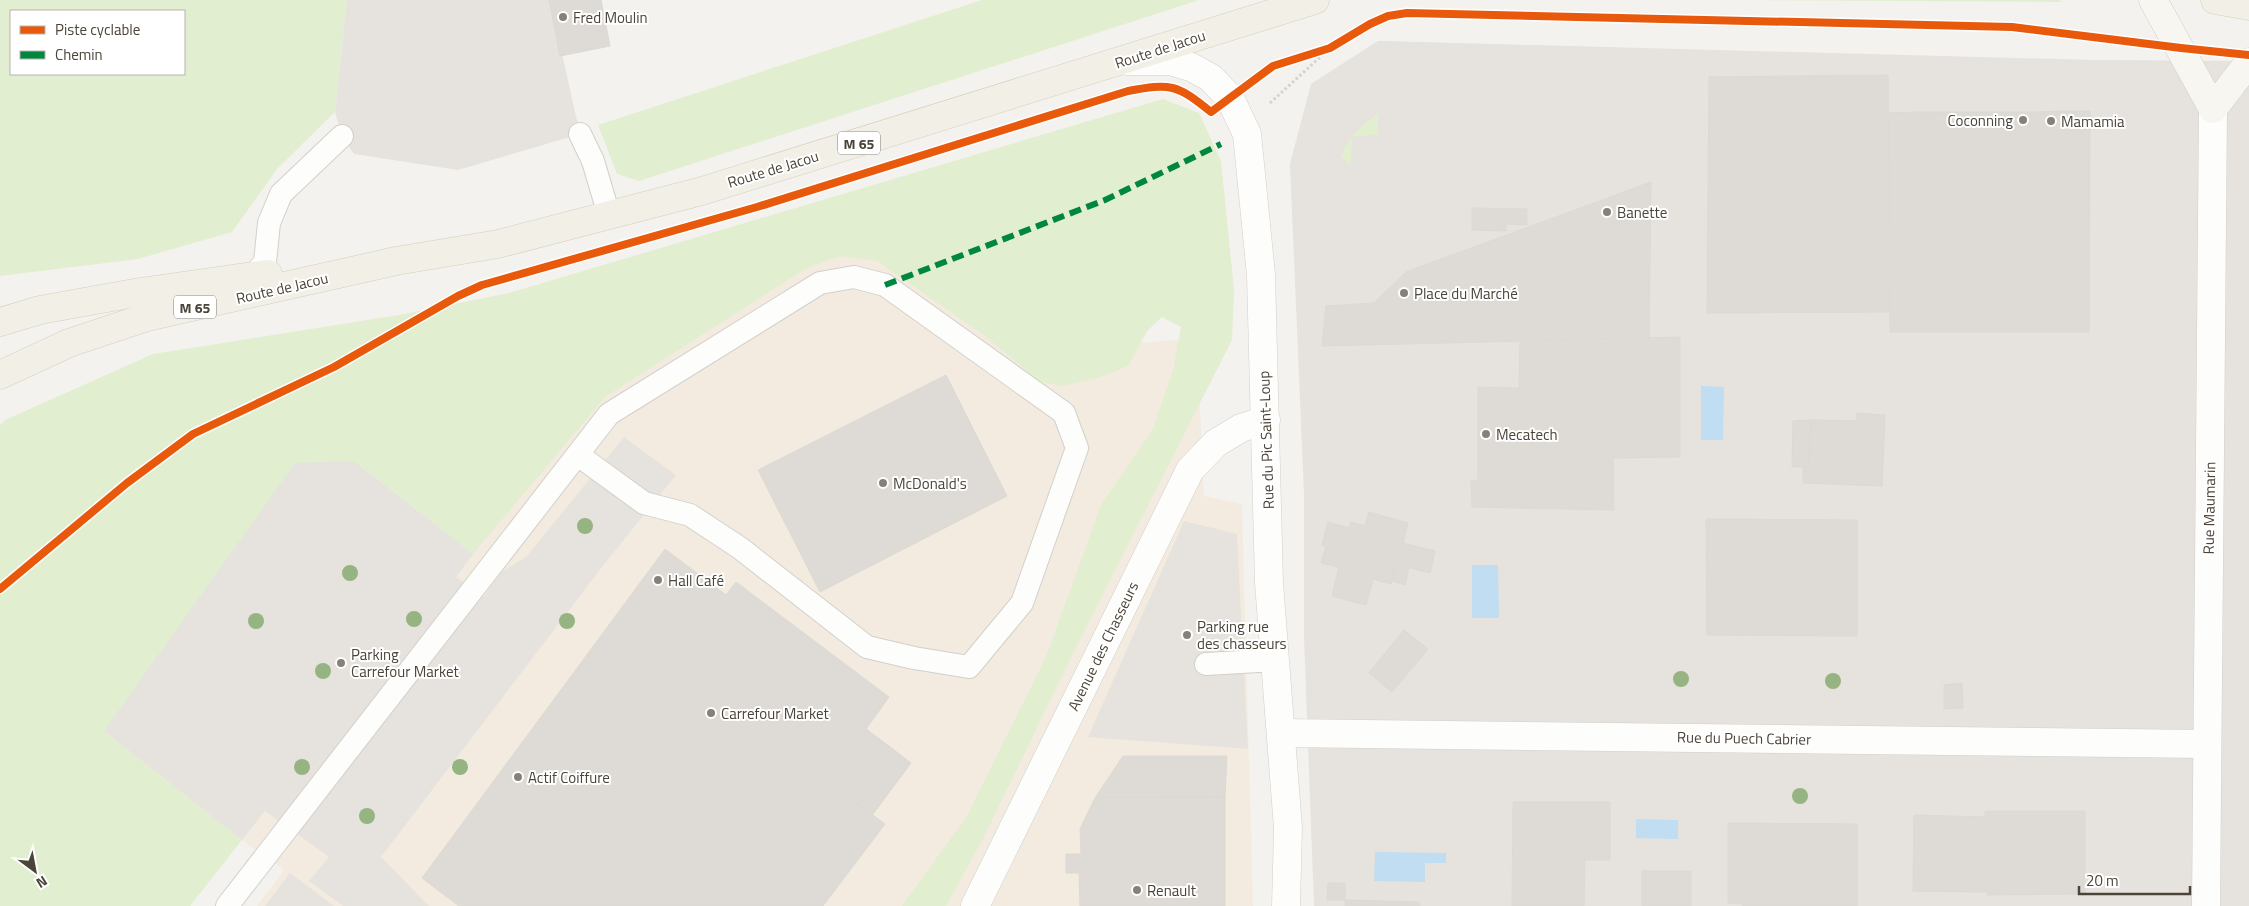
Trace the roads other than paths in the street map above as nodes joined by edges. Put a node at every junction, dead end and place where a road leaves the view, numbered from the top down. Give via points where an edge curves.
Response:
1 (1315, 0) edge
2 (2154, 0) edge
3 (2215, 0) edge
4 (2249, 6) edge
5 (1122, 61) junction
6 (2249, 62) edge
7 (2213, 109) junction
8 (580, 134) dead end
9 (342, 136) dead end
10 (610, 215) junction
11 (396, 262) junction
12 (253, 276) junction
13 (0, 322) edge
14 (0, 375) edge
15 (1266, 420) junction
16 (578, 455) junction
17 (1276, 660) junction
18 (1206, 664) dead end
19 (1282, 733) junction
20 (2207, 744) junction
21 (227, 906) edge
22 (975, 906) edge
23 (1286, 906) edge
24 (2206, 906) edge

1 - 5 main road, Route de Jacou / M 65
2 - 7 street
3 - 4 main road
5 - 10 main road, Route de Jacou / M 65 via 712,188
5 - 15 street, Rue du Pic Saint-Loup via 1170,62 1191,67 1211,78 1230,98 1247,134 1260,275
6 - 7 street
7 - 20 street, Rue Maumarin
8 - 10 lane via 593,161
9 - 12 lane via 281,194 269,223 265,262
10 - 11 main road, Route de Jacou / M 65 via 498,244
11 - 12 main road, Route de Jacou / M 65
11 - 14 main road, Route de Jacou / M 65 via 146,318 69,343
12 - 13 main road, Route de Jacou / M 65 via 40,310
15 - 17 street, Rue du Pic Saint-Loup via 1269,583
15 - 22 street, Avenue des Chasseurs via 1241,428 1216,443 1190,470
16 - 16 lane via 609,414 820,283 854,276 885,285 1064,413 1076,448 1022,603 969,667 868,647 740,548 690,515 644,503
16 - 21 lane
17 - 18 lane
17 - 19 street, Rue du Pic Saint-Loup
19 - 20 street, Rue du Puech Cabrier
19 - 23 street, Rue du Pic Saint-Loup via 1288,828
20 - 24 street, Rue Maumarin

